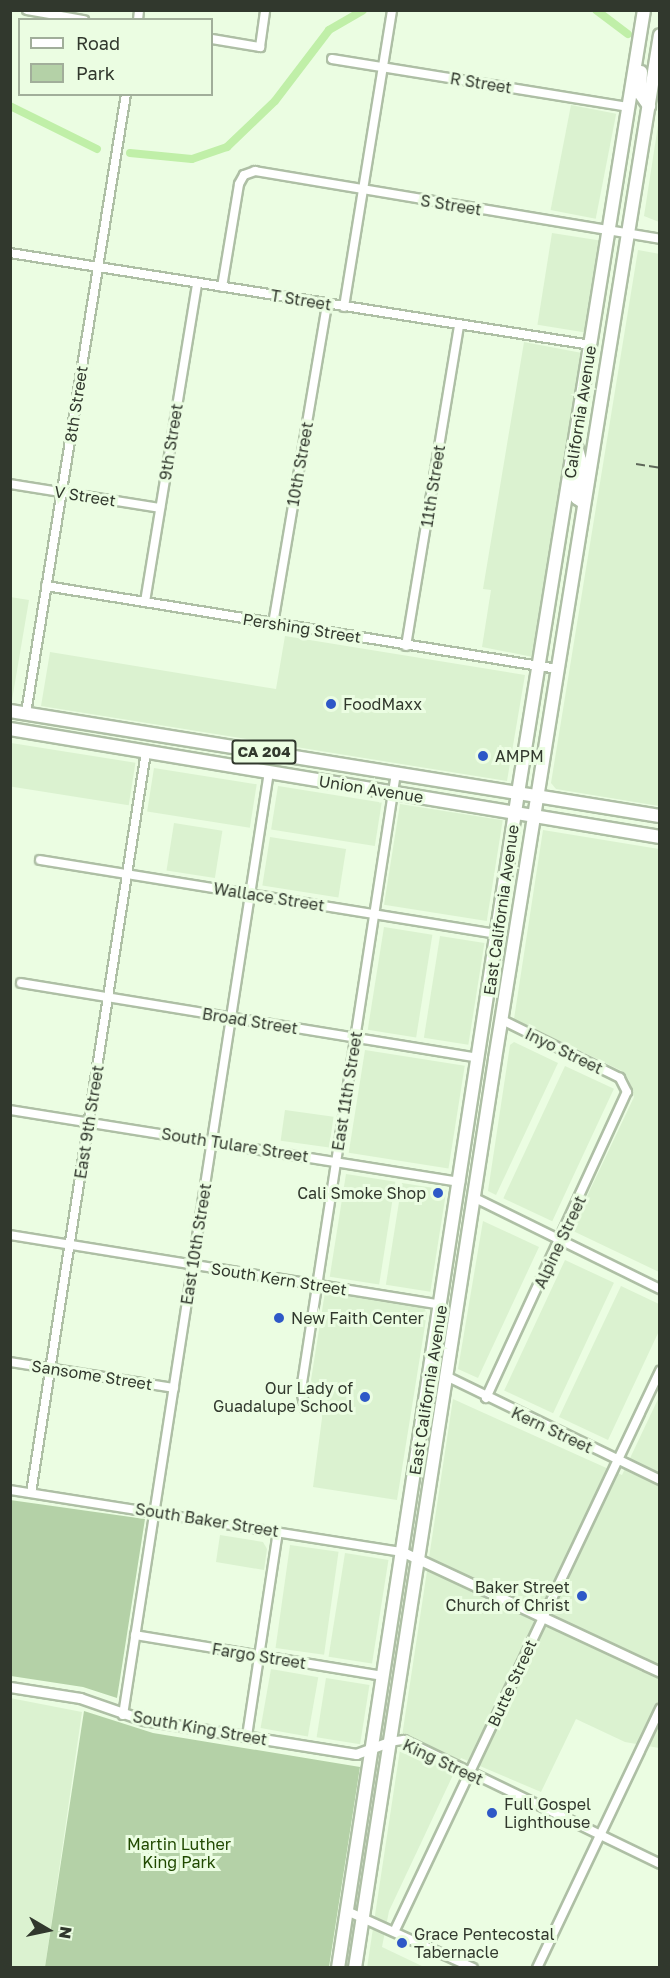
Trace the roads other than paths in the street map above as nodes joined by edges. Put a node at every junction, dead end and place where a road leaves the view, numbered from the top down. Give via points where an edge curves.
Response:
1 (27, 10) edge
2 (266, 10) edge
3 (392, 10) edge
4 (644, 10) edge
5 (73, 18) edge
6 (660, 35) edge
7 (213, 39) edge
8 (332, 59) dead end
9 (636, 64) junction
10 (383, 68) junction
11 (126, 96) edge
12 (629, 107) junction
13 (654, 107) edge
14 (641, 152) junction
15 (363, 191) junction
16 (610, 231) junction
17 (628, 234) junction
18 (660, 239) edge
19 (10, 253) edge
20 (98, 267) junction
21 (197, 283) junction
22 (222, 287) junction
23 (327, 304) junction
24 (344, 307) junction
25 (459, 326) junction
26 (591, 345) junction
27 (602, 388) junction
28 (575, 445) junction
29 (10, 484) edge
30 (61, 492) junction
31 (584, 502) junction
32 (160, 508) junction
33 (46, 585) junction
34 (145, 602) junction
35 (273, 624) junction
36 (406, 646) junction
37 (539, 666) junction
38 (558, 669) junction
39 (10, 711) edge
40 (26, 713) junction
41 (10, 720) edge
42 (10, 729) edge
43 (146, 752) junction
44 (269, 772) junction
45 (396, 773) junction
46 (393, 793) junction
47 (518, 793) junction
48 (539, 796) junction
49 (516, 812) junction
50 (536, 816) junction
51 (660, 816) edge
52 (660, 837) edge
53 (40, 860) dead end
54 (127, 874) junction
55 (250, 894) junction
56 (374, 914) junction
57 (498, 934) junction
58 (494, 964) junction
59 (21, 984) dead end
60 (108, 998) junction
61 (231, 1017) junction
62 (502, 1020) junction
63 (355, 1038) junction
64 (479, 1058) junction
65 (625, 1083) joint
66 (10, 1110) edge
67 (486, 1117) junction
68 (89, 1121) junction
69 (467, 1136) junction
70 (212, 1141) junction
71 (336, 1161) junction
72 (460, 1182) junction
73 (473, 1197) junction
74 (10, 1235) edge
75 (561, 1242) junction
76 (70, 1245) junction
77 (193, 1265) junction
78 (317, 1285) junction
79 (660, 1289) edge
80 (441, 1305) junction
81 (448, 1361) junction
82 (10, 1362) edge
83 (50, 1368) junction
84 (660, 1371) edge
85 (446, 1376) junction
86 (174, 1388) junction
87 (486, 1398) junction
88 (305, 1408) dead end
89 (617, 1460) junction
90 (660, 1480) edge
91 (10, 1490) edge
92 (31, 1492) junction
93 (154, 1512) junction
94 (278, 1532) junction
95 (403, 1552) junction
96 (420, 1559) junction
97 (543, 1617) junction
98 (135, 1635) junction
99 (259, 1656) junction
100 (660, 1672) edge
101 (384, 1676) junction
102 (10, 1687) edge
103 (660, 1709) edge
104 (123, 1715) junction
105 (247, 1736) junction
106 (389, 1742) junction
107 (372, 1750) junction
108 (469, 1774) junction
109 (600, 1835) junction
110 (660, 1864) edge
111 (347, 1911) junction
112 (363, 1916) junction
113 (395, 1930) junction
114 (338, 1968) edge
115 (355, 1968) edge
116 (473, 1968) edge
117 (537, 1968) edge

1 - 5 street
2 - 7 street via 260,47
3 - 10 street
4 - 9 main road, California Avenue
6 - 13 main road, California Avenue
8 - 10 street, R Street
9 - 12 main road, California Avenue
9 - 13 main road via 641,69 642,101
10 - 12 street, R Street
10 - 15 street
11 - 20 street, 8th Street
12 - 14 main road via 638,115
12 - 16 main road, California Avenue
13 - 14 main road, California Avenue
14 - 17 main road, California Avenue
15 - 16 street, S Street
15 - 22 street, S Street via 255,171 244,175
15 - 24 street
16 - 17 street, S Street
16 - 26 main road, California Avenue
17 - 18 street, S Street
17 - 27 main road, California Avenue
19 - 20 street, T Street
20 - 21 street, T Street
20 - 30 street, 8th Street
21 - 22 street, T Street
21 - 32 street, 9th Street
22 - 23 street, T Street
23 - 24 street, T Street
23 - 35 street, 10th Street
24 - 25 street, T Street
25 - 26 street, T Street
25 - 36 street, 11th Street
26 - 27 main road via 600,350 598,376
26 - 28 main road, California Avenue
27 - 31 main road, California Avenue
28 - 31 main road via 580,463 577,498
28 - 37 main road, California Avenue
29 - 30 street, V Street
30 - 32 street, V Street
30 - 33 street, 8th Street
31 - 38 main road, California Avenue
32 - 34 street, 9th Street
33 - 34 street, Pershing Street
33 - 40 street, 8th Street
34 - 35 street, Pershing Street
35 - 36 street, Pershing Street
36 - 37 street, Pershing Street
37 - 38 street, Pershing Street
37 - 47 main road, California Avenue
38 - 48 main road, California Avenue
39 - 40 main road, Union Avenue / CA 204
40 - 41 main road
40 - 45 main road, Union Avenue / CA 204
42 - 43 main road, Union Avenue / CA 204
43 - 44 main road, Union Avenue / CA 204
43 - 54 street, East 9th Street
44 - 46 main road, Union Avenue / CA 204
44 - 55 street, East 10th Street
45 - 46 street, East 11th Street
45 - 47 main road, Union Avenue / CA 204
46 - 49 main road, Union Avenue / CA 204
46 - 56 street, East 11th Street
47 - 48 main road, Union Avenue / CA 204
47 - 49 main road, California Avenue
48 - 50 main road, California Avenue
48 - 51 main road, Union Avenue / CA 204
49 - 50 main road, Union Avenue / CA 204
49 - 57 main road, East California Avenue
50 - 52 main road, Union Avenue / CA 204
50 - 62 main road, East California Avenue
53 - 54 street, Wallace Street
54 - 55 street, Wallace Street
54 - 60 street, East 9th Street
55 - 56 street, Wallace Street
55 - 61 street, East 10th Street
56 - 57 street, Wallace Street
56 - 63 street, East 11th Street
57 - 58 main road, East California Avenue
58 - 62 main road via 500,976 495,1017
58 - 64 main road, East California Avenue
59 - 60 street, Broad Street
60 - 61 street, Broad Street
60 - 68 street, East 9th Street
61 - 63 street, Broad Street
61 - 70 street, East 10th Street
62 - 65 street, Inyo Street
62 - 67 main road, East California Avenue
63 - 64 street, Broad Street
63 - 71 street, East 11th Street
64 - 67 main road via 485,1065
64 - 69 main road, East California Avenue
65 - 75 street, Alpine Street via 627,1098
66 - 68 street, South Tulare Street
67 - 73 main road, East California Avenue
68 - 70 street, South Tulare Street
68 - 76 street, East 9th Street
69 - 72 main road, East California Avenue
69 - 73 main road via 468,1189
70 - 71 street, South Tulare Street
70 - 77 street, East 10th Street
71 - 72 street, South Tulare Street
71 - 78 street, East 11th Street
72 - 80 main road, East California Avenue
73 - 75 street
73 - 81 main road, East California Avenue
74 - 76 street, South Kern Street
75 - 79 street
75 - 87 street, Alpine Street
76 - 77 street, South Kern Street
76 - 83 street, East 9th Street
77 - 78 street, South Kern Street
77 - 86 street, East 10th Street
78 - 80 street, South Kern Street
78 - 88 street, East 11th Street via 301,1390
80 - 81 main road via 446,1310
80 - 95 main road, East California Avenue
81 - 85 main road, East California Avenue
82 - 83 street, Sansome Street
83 - 86 street, Sansome Street
83 - 92 street, East 9th Street
84 - 89 street, Butte Street
85 - 87 street, Kern Street
85 - 96 main road, East California Avenue
86 - 93 street, East 10th Street
87 - 89 street, Kern Street
89 - 90 street, Kern Street
89 - 97 street, Butte Street
91 - 92 street, South Baker Street
92 - 93 street, South Baker Street
93 - 94 street, South Baker Street
93 - 98 street, East 10th Street
94 - 95 street, South Baker Street
94 - 99 street
95 - 96 street
95 - 101 main road, East California Avenue
96 - 97 street
96 - 106 main road, East California Avenue
97 - 100 street
97 - 108 street, Butte Street
98 - 99 street, Fargo Street
98 - 104 street, East 10th Street
99 - 101 street, Fargo Street
99 - 105 street
101 - 107 main road, East California Avenue
102 - 104 street, South King Street via 80,1698
103 - 109 street
104 - 105 street, South King Street
105 - 107 street, South King Street via 356,1754
106 - 107 street, South King Street
106 - 108 street, King Street via 404,1740
106 - 112 main road, East California Avenue
107 - 111 main road, East California Avenue
108 - 109 street, King Street
108 - 113 street, Butte Street
109 - 110 street, King Street
109 - 117 street
111 - 112 street
111 - 114 main road, East California Avenue
112 - 113 street
112 - 115 main road, East California Avenue
113 - 116 street

